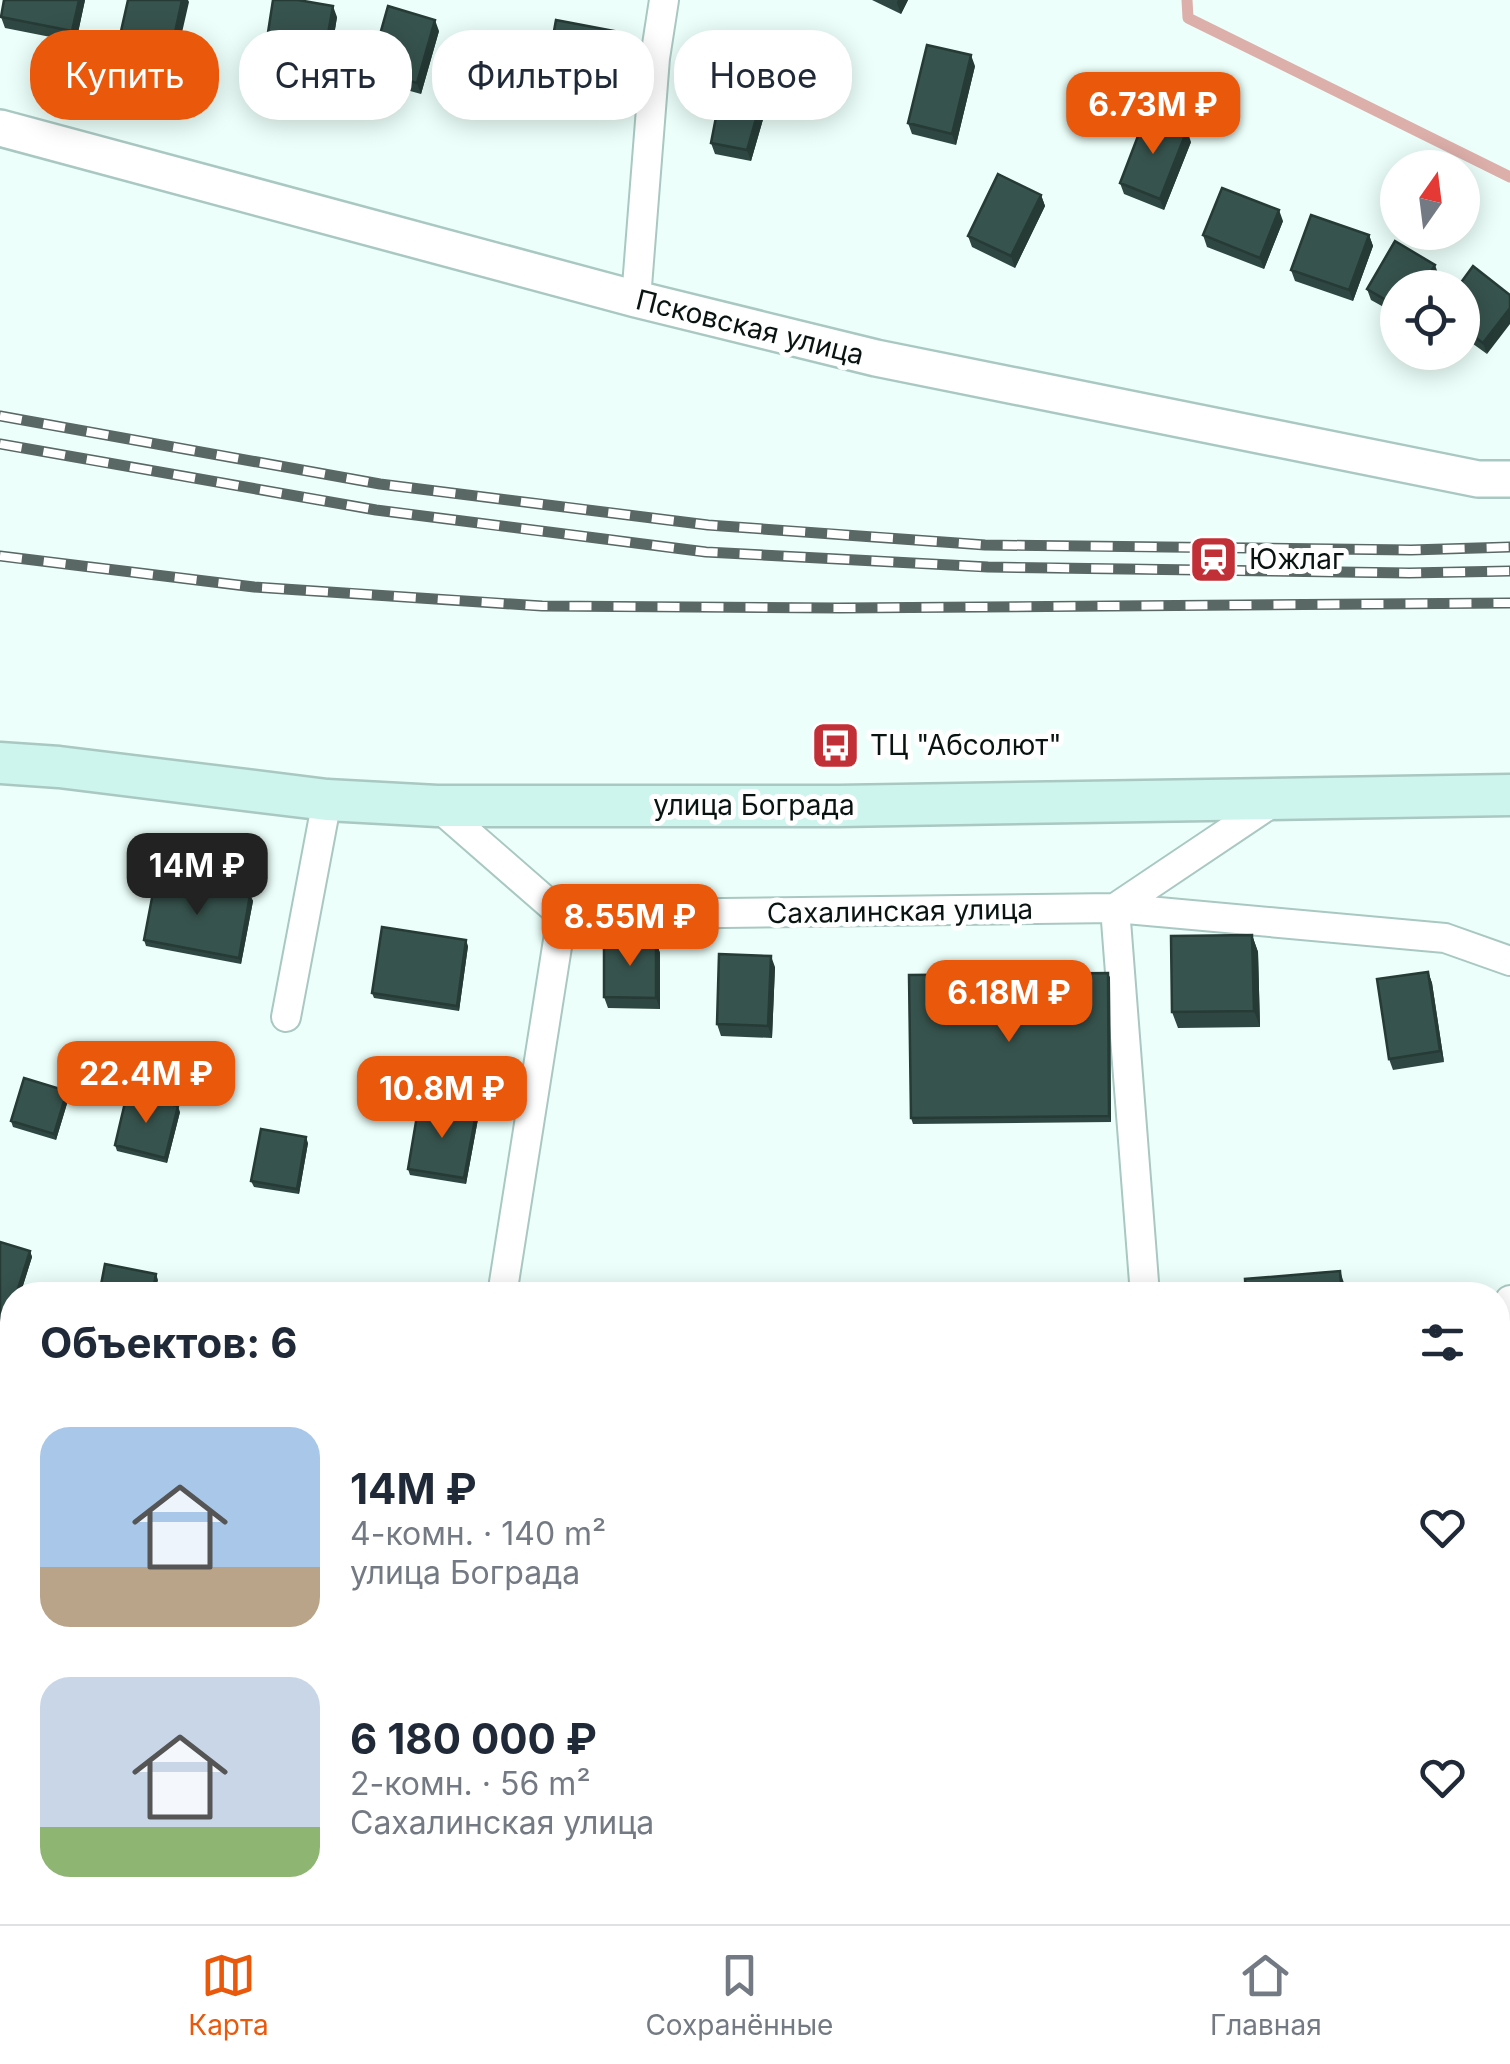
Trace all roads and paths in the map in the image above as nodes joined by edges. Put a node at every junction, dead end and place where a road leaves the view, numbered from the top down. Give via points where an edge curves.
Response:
1 (664, 0) edge
2 (0, 128) edge
3 (636, 298) junction
4 (1510, 479) edge
5 (0, 763) edge
6 (1510, 795) edge
7 (1277, 799) junction
8 (327, 800) junction
9 (437, 806) junction
10 (1115, 908) junction
11 (562, 915) junction
12 (1510, 961) edge
13 (286, 1017) dead end
14 (504, 1282) edge
15 (1143, 1282) edge

1 - 3 street
2 - 3 street, Псковская улица
3 - 4 street, Псковская улица via 876,358 1478,479
5 - 8 main road, улица Бограда
6 - 7 main road, улица Бограда
7 - 9 main road, улица Бограда
7 - 10 street
8 - 9 main road, улица Бограда
8 - 13 street
9 - 11 street
10 - 11 street, Сахалинская улица
10 - 12 street, Сахалинская улица via 1445,938
10 - 15 street
11 - 14 street

